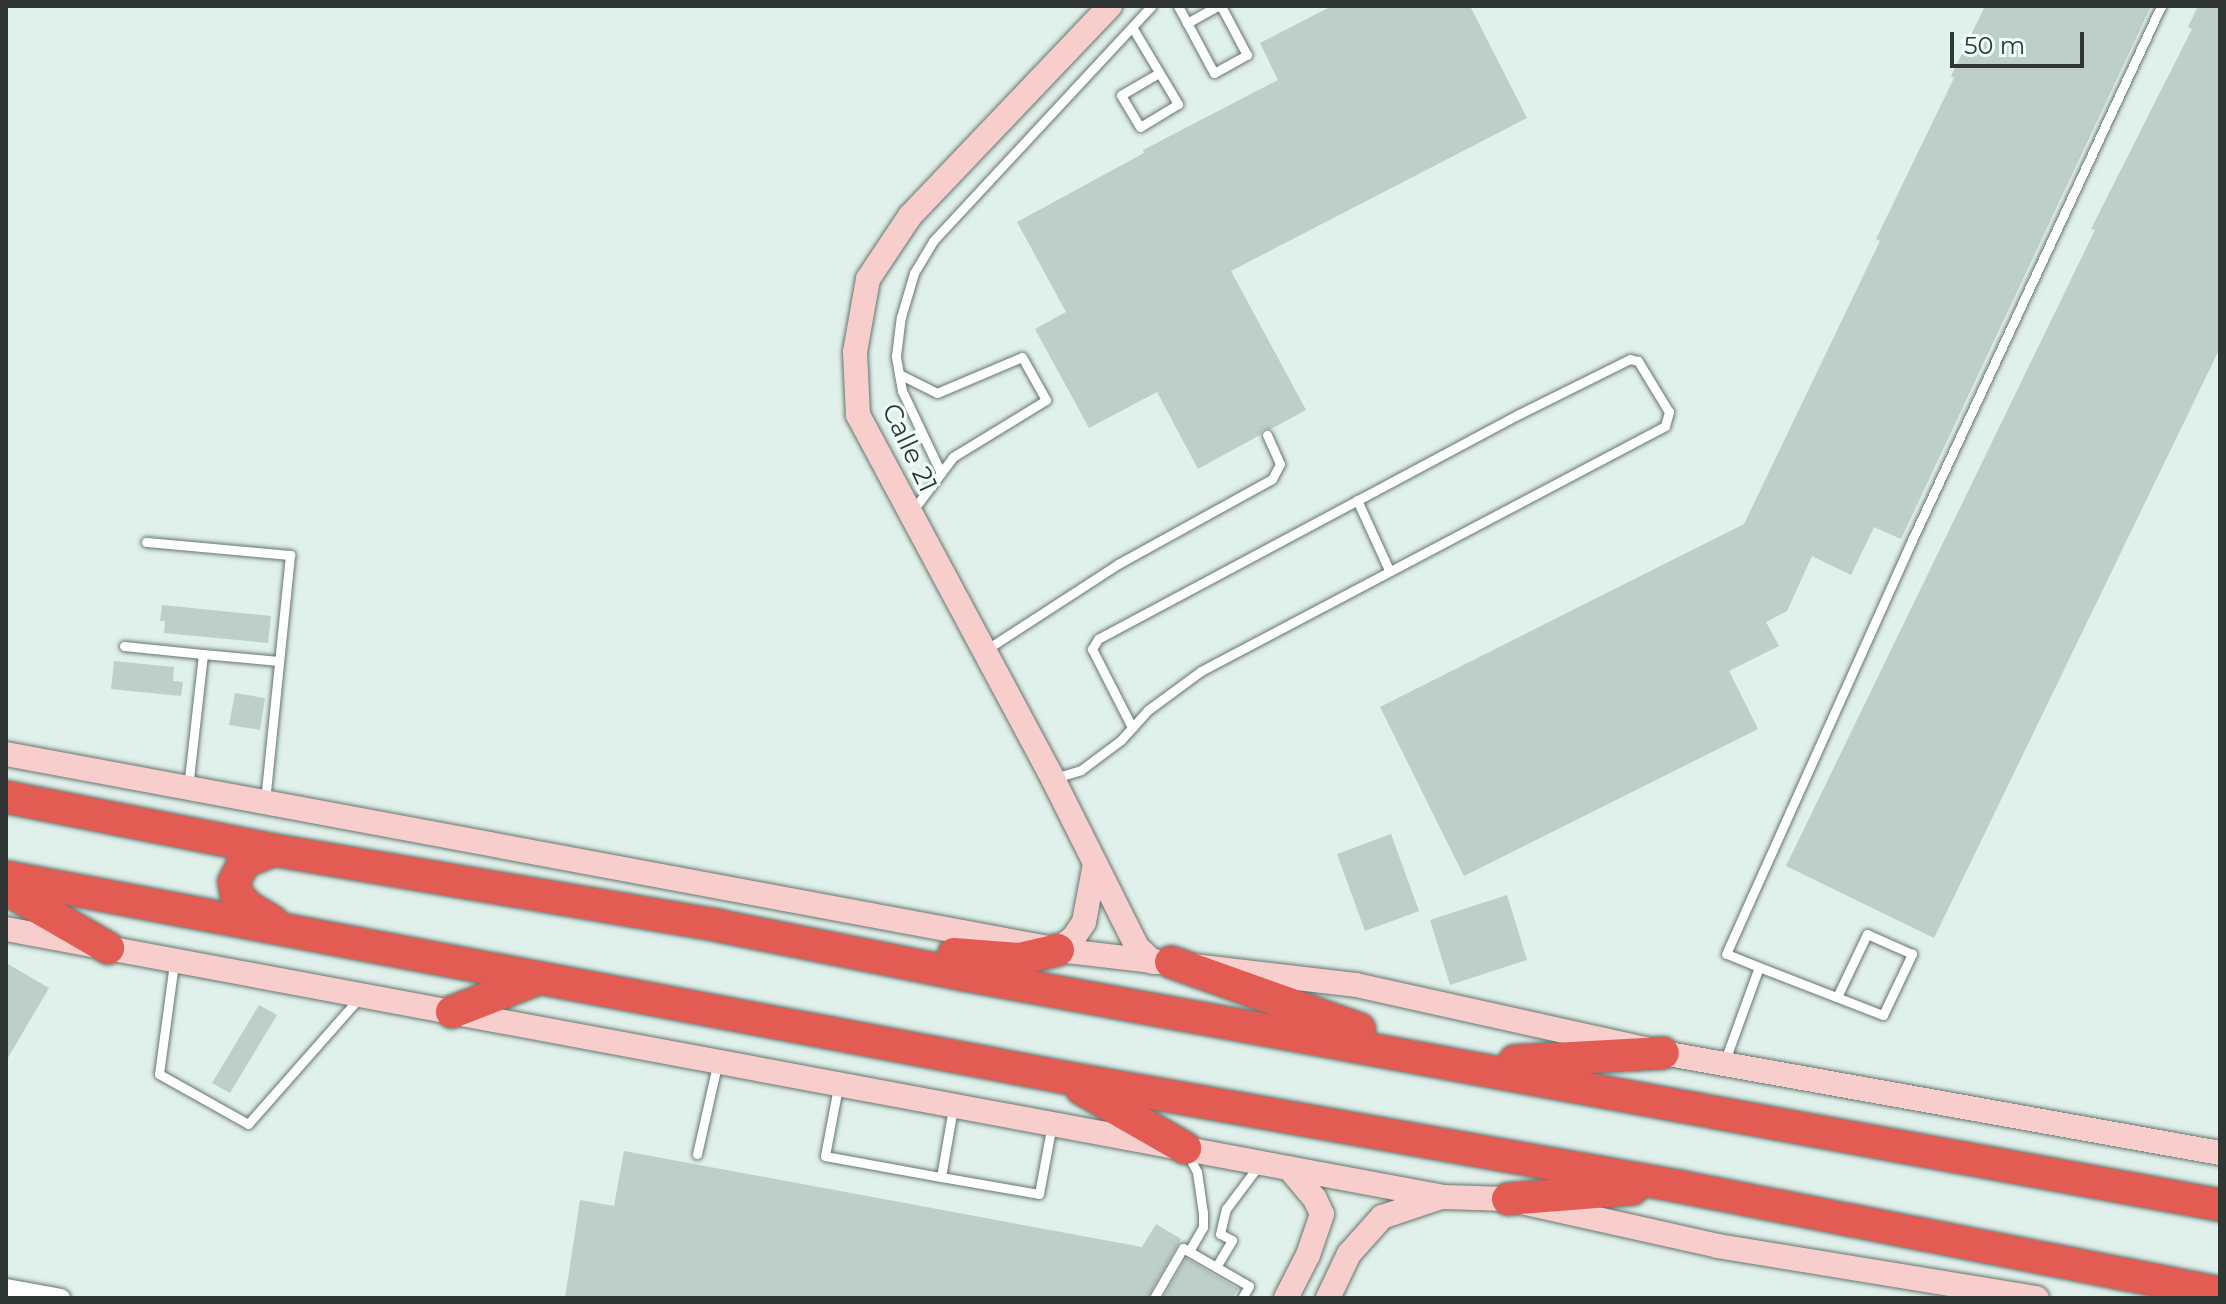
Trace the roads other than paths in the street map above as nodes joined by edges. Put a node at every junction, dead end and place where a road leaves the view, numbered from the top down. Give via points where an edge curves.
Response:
1 (1110, 6) edge
2 (1151, 6) edge
3 (1178, 6) edge
4 (1219, 6) edge
5 (2161, 6) edge
6 (1187, 23) junction
7 (1132, 27) junction
8 (1159, 73) junction
9 (899, 374) junction
10 (1267, 435) dead end
11 (941, 473) junction
12 (1357, 500) junction
13 (909, 515) junction
14 (146, 542) dead end
15 (1389, 570) junction
16 (124, 646) dead end
17 (984, 651) junction
18 (203, 654) junction
19 (279, 661) junction
20 (1132, 727) junction
21 (6, 754) edge
22 (1053, 779) junction
23 (6, 782) edge
24 (188, 788) junction
25 (6, 797) edge
26 (265, 802) junction
27 (73, 808) junction
28 (273, 850) junction
29 (1095, 864) junction
30 (6, 877) edge
31 (6, 889) edge
32 (280, 926) junction
33 (6, 929) edge
34 (108, 948) junction
35 (1058, 950) junction
36 (878, 957) junction
37 (174, 961) junction
38 (1162, 962) junction
39 (1759, 967) junction
40 (540, 978) junction
41 (360, 997) junction
42 (1837, 997) junction
43 (452, 1012) junction
44 (1663, 1053) junction
45 (717, 1061) junction
46 (1456, 1062) junction
47 (1724, 1064) junction
48 (1062, 1077) junction
49 (838, 1084) junction
50 (954, 1105) junction
51 (1052, 1123) junction
52 (1185, 1148) junction
53 (2220, 1153) edge
54 (697, 1154) dead end
55 (1261, 1163) junction
56 (1289, 1168) junction
57 (941, 1177) junction
58 (1682, 1187) junction
59 (1444, 1197) junction
60 (1508, 1199) junction
61 (2220, 1205) edge
62 (1189, 1251) junction
63 (1216, 1267) junction
64 (6, 1288) edge
65 (2220, 1293) edge
66 (61, 1298) edge
67 (1154, 1298) edge
68 (1242, 1298) edge
69 (1286, 1298) edge
70 (1328, 1298) edge
71 (2037, 1298) edge

1 - 13 main road, Calle 21 via 910,216 868,279 855,352 858,415
2 - 7 lane
3 - 6 lane
4 - 6 lane
4 - 6 lane via 1247,55 1214,73
5 - 39 lane via 1726,954
7 - 8 lane
7 - 9 lane via 933,241 914,273 901,317
8 - 8 lane via 1178,104 1140,127 1121,95
9 - 11 lane
9 - 11 lane via 937,393 1022,357 1046,400 953,457
10 - 17 lane via 1280,464 1272,479 1118,564
11 - 13 lane
12 - 15 lane
12 - 15 lane via 1630,359 1638,361 1669,412 1665,426
12 - 20 lane via 1098,639 1092,649
13 - 17 main road, Calle 21
14 - 19 lane via 290,555
15 - 20 lane via 1201,671
16 - 18 lane
17 - 22 main road, Calle 21
18 - 19 lane
18 - 24 lane
19 - 26 lane
20 - 22 lane via 1081,770
21 - 24 main road
22 - 29 main road, Calle 21
23 - 27 highway
24 - 26 main road
25 - 27 highway
26 - 35 main road
27 - 28 highway
28 - 32 highway via 244,862 234,882 248,907
28 - 36 highway
29 - 35 main road via 1084,922
29 - 38 main road, Calle 21 via 1137,947
30 - 32 highway
31 - 34 highway
32 - 40 highway
33 - 34 main road
34 - 37 main road
35 - 36 highway via 1019,959 892,946
35 - 38 main road
36 - 46 highway
37 - 41 main road
37 - 41 lane via 159,1074 248,1124
38 - 44 main road via 1356,985
38 - 46 highway
39 - 42 lane
39 - 47 lane
40 - 43 highway
40 - 48 highway
41 - 43 main road
42 - 42 lane via 1867,934 1912,954 1883,1015
43 - 45 main road
44 - 46 highway
44 - 47 main road
45 - 49 main road
45 - 54 lane
46 - 61 highway
47 - 53 main road
48 - 52 highway
48 - 58 highway
49 - 50 main road
49 - 57 lane via 825,1156
50 - 51 main road
50 - 57 lane
51 - 52 main road
51 - 57 lane via 1039,1194
52 - 55 main road
52 - 62 lane via 1197,1172 1203,1213 1203,1227
55 - 56 main road
55 - 63 lane via 1226,1209 1220,1234 1232,1240
56 - 59 main road
56 - 69 main road via 1322,1214
58 - 60 highway
58 - 65 highway
59 - 60 main road
59 - 70 main road via 1382,1217 1349,1254
60 - 71 main road via 1718,1246
62 - 63 lane
62 - 67 lane via 1183,1248
63 - 68 lane via 1249,1286
64 - 66 street

